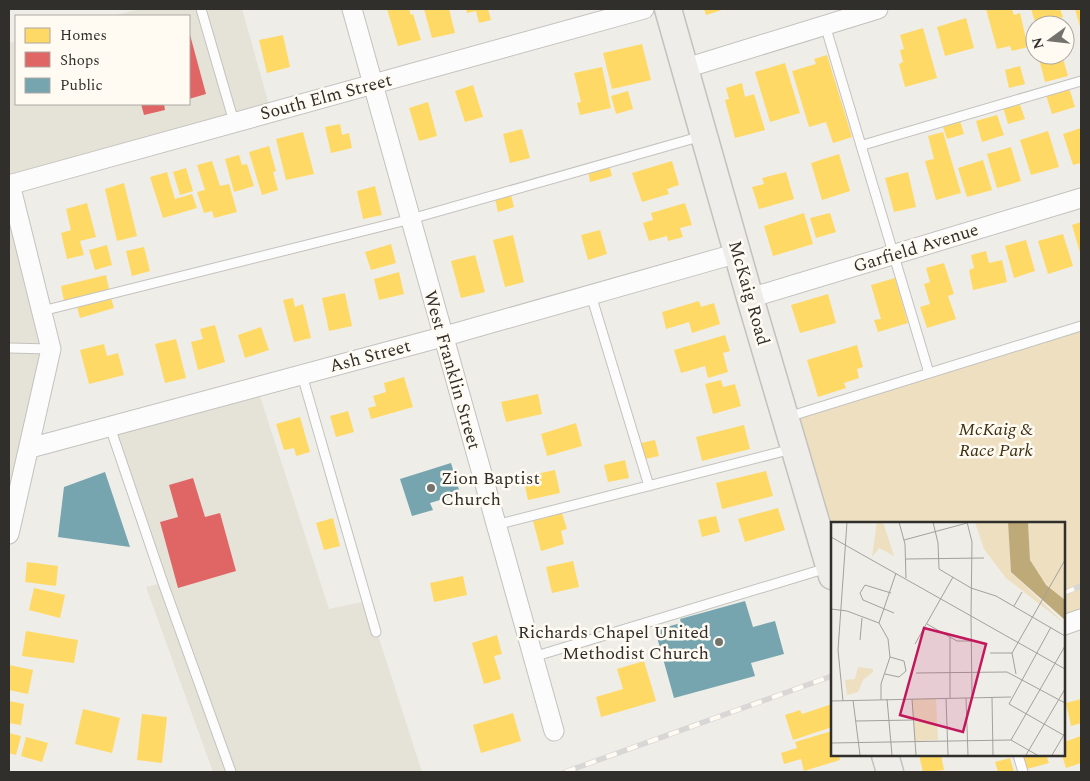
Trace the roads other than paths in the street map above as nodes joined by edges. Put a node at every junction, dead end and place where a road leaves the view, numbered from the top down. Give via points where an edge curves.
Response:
1 (200, 9) edge
2 (352, 9) edge
3 (644, 9) edge
4 (668, 9) edge
5 (878, 9) edge
6 (825, 25) junction
7 (686, 68) junction
8 (1081, 81) edge
9 (375, 84) junction
10 (234, 122) junction
11 (705, 136) junction
12 (863, 145) junction
13 (10, 184) edge
14 (1081, 198) edge
15 (410, 218) junction
16 (738, 253) junction
17 (892, 255) junction
18 (591, 295) junction
19 (750, 298) junction
20 (42, 311) junction
21 (1081, 326) edge
22 (442, 337) junction
23 (9, 348) edge
24 (52, 349) junction
25 (929, 373) junction
26 (302, 375) junction
27 (785, 418) junction
28 (110, 427) junction
29 (30, 448) junction
30 (794, 448) junction
31 (649, 486) junction
32 (496, 526) junction
33 (9, 534) edge
34 (831, 572) edge
35 (1081, 619) edge
36 (1065, 625) edge
37 (376, 632) dead end
38 (533, 657) junction
39 (554, 731) dead end
40 (885, 756) edge
41 (1018, 756) edge
42 (231, 772) edge
43 (890, 772) edge
44 (1023, 772) edge

1 - 10 lane
2 - 9 street, West Franklin Street
3 - 9 street, South Elm Street
4 - 7 street, McKaig Road
5 - 6 street
6 - 7 street
6 - 12 lane
7 - 11 street, McKaig Road
8 - 12 lane
9 - 10 street, South Elm Street
9 - 15 street, West Franklin Street
10 - 13 street, South Elm Street
11 - 15 lane
11 - 16 street, McKaig Road
12 - 17 lane
13 - 20 street
14 - 17 street, Garfield Avenue
15 - 20 lane
15 - 22 street, West Franklin Street
16 - 18 street, Ash Street
16 - 19 street, McKaig Road
17 - 19 street, Garfield Avenue
17 - 25 lane
18 - 22 street, Ash Street
18 - 31 lane
19 - 27 street, McKaig Road
20 - 24 street
21 - 25 lane
22 - 26 street, Ash Street
22 - 32 street, West Franklin Street
23 - 24 lane
24 - 29 street
25 - 27 lane
26 - 28 street, Ash Street
26 - 37 lane
27 - 30 street, McKaig Road
28 - 29 street, Ash Street
28 - 42 lane
29 - 33 street
30 - 31 lane
30 - 34 street, McKaig Road
31 - 32 lane
32 - 38 street, West Franklin Street
34 - 38 lane
35 - 36 street
38 - 39 street, West Franklin Street
40 - 43 street
41 - 44 lane

